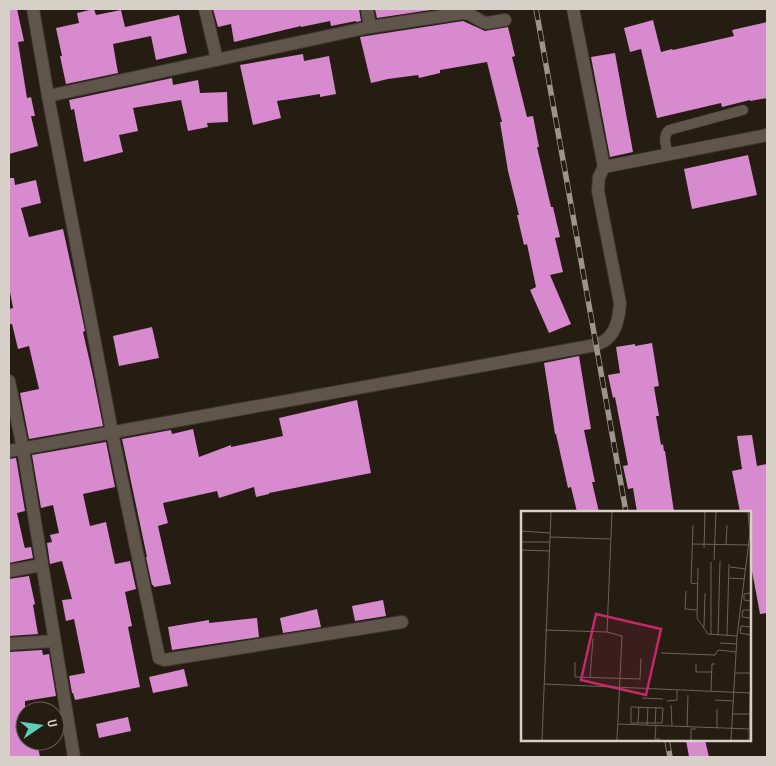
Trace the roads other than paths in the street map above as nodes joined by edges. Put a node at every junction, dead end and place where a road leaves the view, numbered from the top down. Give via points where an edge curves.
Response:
1 (33, 9) edge
2 (205, 9) edge
3 (367, 9) edge
4 (573, 9) edge
5 (505, 20) dead end
6 (370, 27) junction
7 (217, 60) junction
8 (48, 96) junction
9 (744, 110) dead end
10 (767, 135) edge
11 (668, 154) junction
12 (604, 167) junction
13 (9, 387) edge
14 (112, 432) junction
15 (23, 449) junction
16 (9, 452) edge
17 (42, 566) junction
18 (9, 571) edge
19 (402, 622) dead end
20 (54, 641) junction
21 (9, 644) edge
22 (74, 757) edge

1 - 8 street
2 - 7 street
3 - 6 street
4 - 12 street
5 - 6 street via 483,22 463,13
6 - 7 street
7 - 8 street
8 - 14 street
9 - 11 lane via 669,130 665,140
10 - 11 street
11 - 12 street
12 - 14 street via 598,190 620,304 613,330 607,339 596,345
13 - 15 street
14 - 15 street
14 - 19 street via 159,658 164,660
15 - 16 street
15 - 17 street
17 - 18 street
17 - 20 street
20 - 21 street
20 - 22 street

